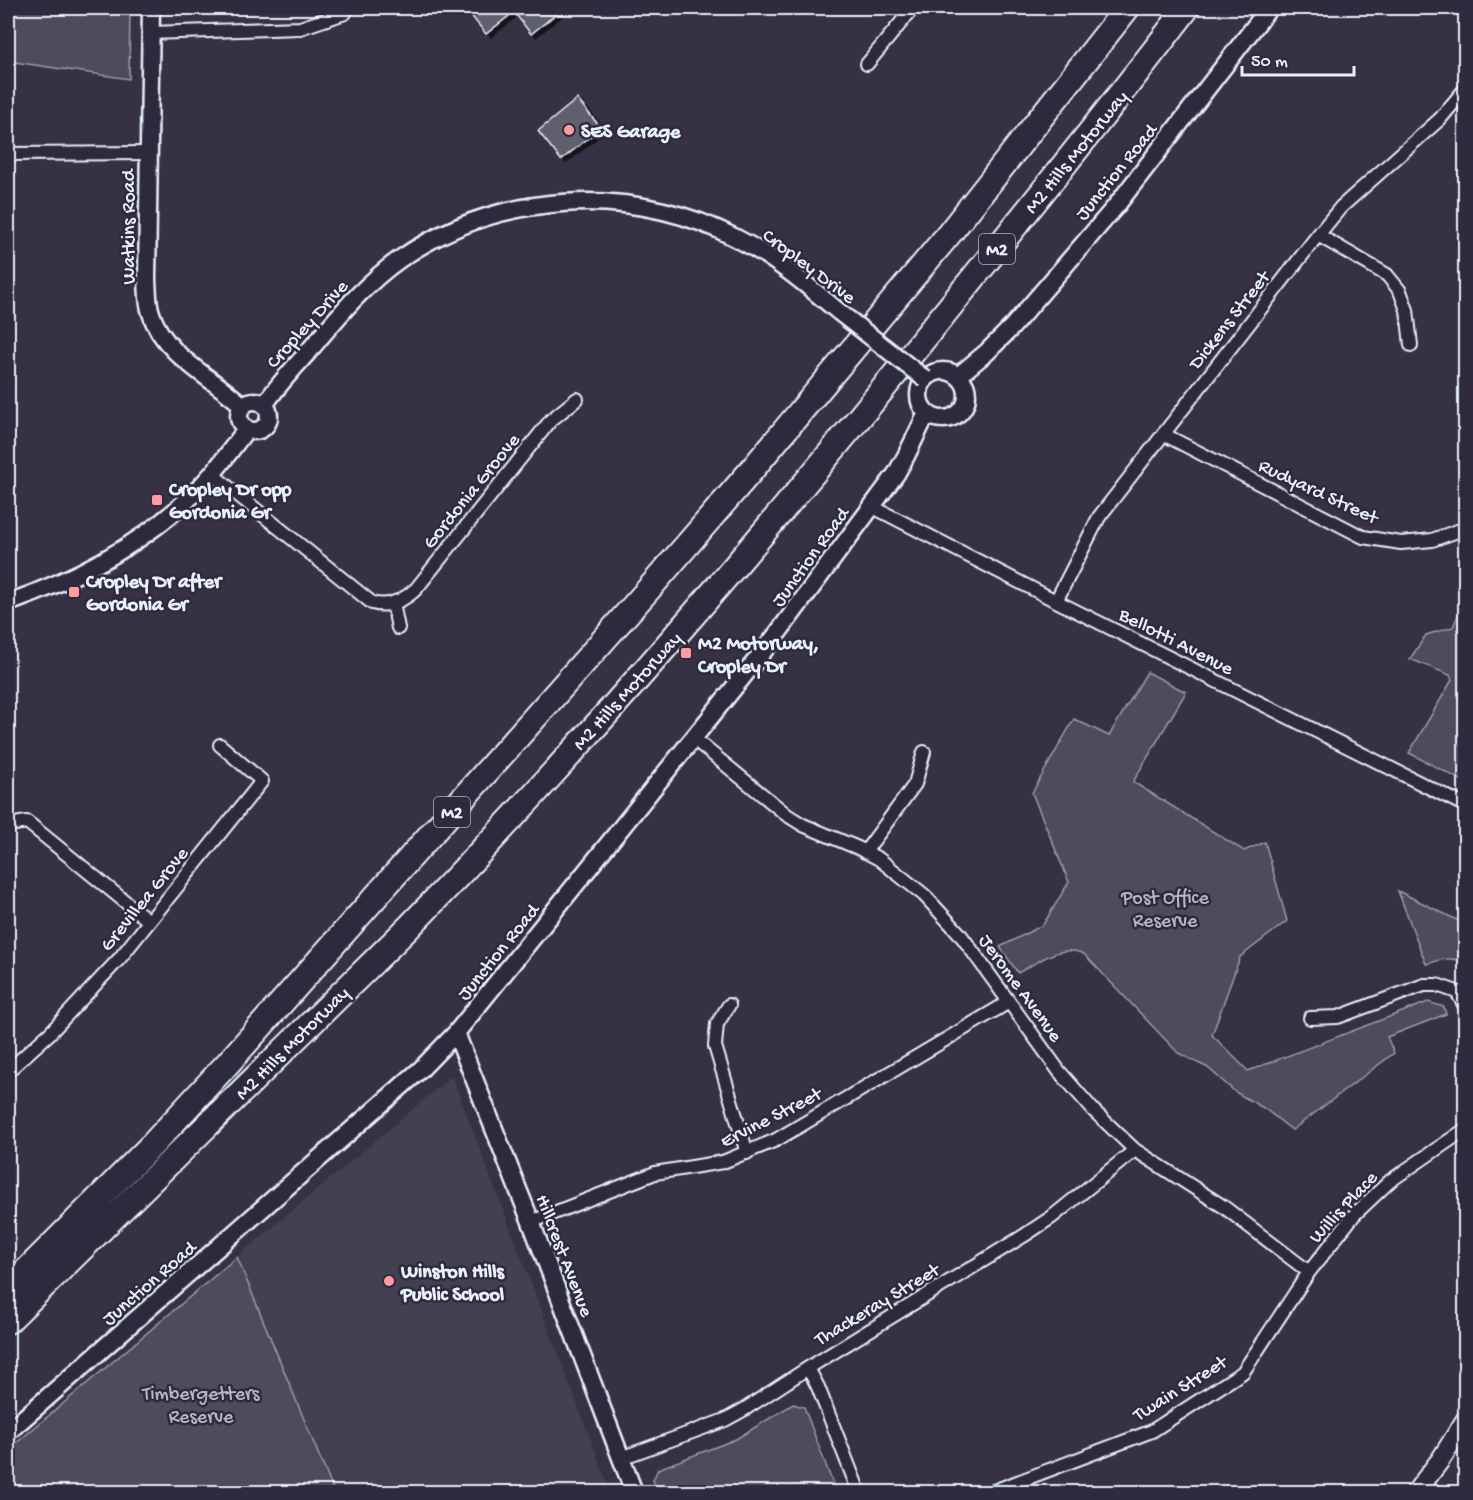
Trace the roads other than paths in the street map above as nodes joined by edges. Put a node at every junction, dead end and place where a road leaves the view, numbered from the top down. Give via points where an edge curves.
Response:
1 (151, 8) edge
2 (913, 8) edge
3 (1127, 8) edge
4 (1187, 8) edge
5 (1269, 8) edge
6 (345, 13) dead end
7 (150, 33) junction
8 (867, 64) dead end
9 (1466, 88) edge
10 (149, 153) junction
11 (8, 154) edge
12 (1318, 235) junction
13 (1411, 345) dead end
14 (958, 376) junction
15 (925, 379) junction
16 (577, 399) dead end
17 (264, 404) junction
18 (243, 406) junction
19 (927, 413) junction
20 (246, 430) junction
21 (1163, 434) junction
22 (212, 474) junction
23 (871, 506) junction
24 (1466, 528) edge
25 (1056, 601) junction
26 (8, 603) edge
27 (393, 603) junction
28 (398, 628) dead end
29 (694, 740) junction
30 (220, 745) dead end
31 (924, 752) dead end
32 (1466, 807) edge
33 (8, 825) edge
34 (865, 852) junction
35 (149, 921) junction
36 (1009, 1002) junction
37 (729, 1005) dead end
38 (1466, 1008) edge
39 (1310, 1018) dead end
40 (456, 1033) junction
41 (8, 1071) edge
42 (1466, 1129) edge
43 (1135, 1150) junction
44 (747, 1153) junction
45 (531, 1221) junction
46 (1309, 1272) junction
47 (8, 1289) edge
48 (8, 1321) edge
49 (808, 1368) junction
50 (1466, 1419) edge
51 (8, 1432) edge
52 (621, 1458) junction
53 (1420, 1491) edge
54 (634, 1492) edge
55 (859, 1492) edge
56 (991, 1492) edge

1 - 7 street, Watkins Road
2 - 8 street
3 - 47 highway, M2 Hills Motorway / M2 via 949,234 662,573 228,1063
4 - 48 highway, M2 Hills Motorway / M2 via 802,487 662,651 408,928
5 - 14 street, Junction Road via 1116,206 1006,333
6 - 7 street via 300,28
7 - 10 street, Watkins Road
9 - 12 street, Dickens Street via 1440,119 1341,207
10 - 11 street
10 - 18 street, Watkins Road via 147,280 151,312 168,343
12 - 13 street via 1387,275 1400,291 1407,310
12 - 21 street, Dickens Street
14 - 15 street via 944,371
14 - 19 street via 967,396 962,410 949,418
15 - 17 street, Cropley Drive, bridge via 782,265 739,239 667,211 610,202 559,202 478,220 449,231 400,260 353,300
15 - 19 street via 920,401
16 - 27 street, Gordonia Groove via 551,420 416,589
17 - 18 street via 255,400
17 - 20 street via 269,413 265,427 256,432
18 - 20 street via 238,417
19 - 23 street, Junction Road via 906,456
20 - 22 street
21 - 24 street, Rudyard Street via 1364,537 1401,543 1431,540
21 - 25 street, Dickens Street via 1099,517
22 - 26 street via 167,516 109,558
22 - 27 street via 372,603
23 - 25 street, Bellotti Avenue
23 - 29 street, Junction Road
25 - 32 street, Bellotti Avenue
27 - 28 street
29 - 34 street, Jerome Avenue via 787,815
29 - 40 street, Junction Road
30 - 35 street, Grevillea Grove via 262,781
31 - 34 street via 915,784
33 - 35 street via 27,822
34 - 36 street, Jerome Avenue via 899,873 936,906
35 - 41 street, Grevillea Grove via 88,994
36 - 43 street, Jerome Avenue via 1074,1089
36 - 44 street, Ervine Street via 776,1140
37 - 44 street via 717,1024 715,1046
38 - 39 street via 1457,992 1430,985 1338,1017
40 - 45 street, Hillcrest Avenue
40 - 51 street, Junction Road via 412,1078
42 - 46 street, Willis Place via 1389,1181 1354,1215
43 - 46 street, Jerome Avenue via 1224,1207
43 - 49 street, Thackeray Street via 1025,1235
44 - 45 street, Ervine Street via 713,1165 655,1173
45 - 52 street, Hillcrest Avenue
46 - 56 street, Twain Street via 1242,1372 1152,1431
49 - 52 street, Thackeray Street via 725,1420
49 - 55 street
50 - 53 main road
52 - 54 street, Hillcrest Avenue

